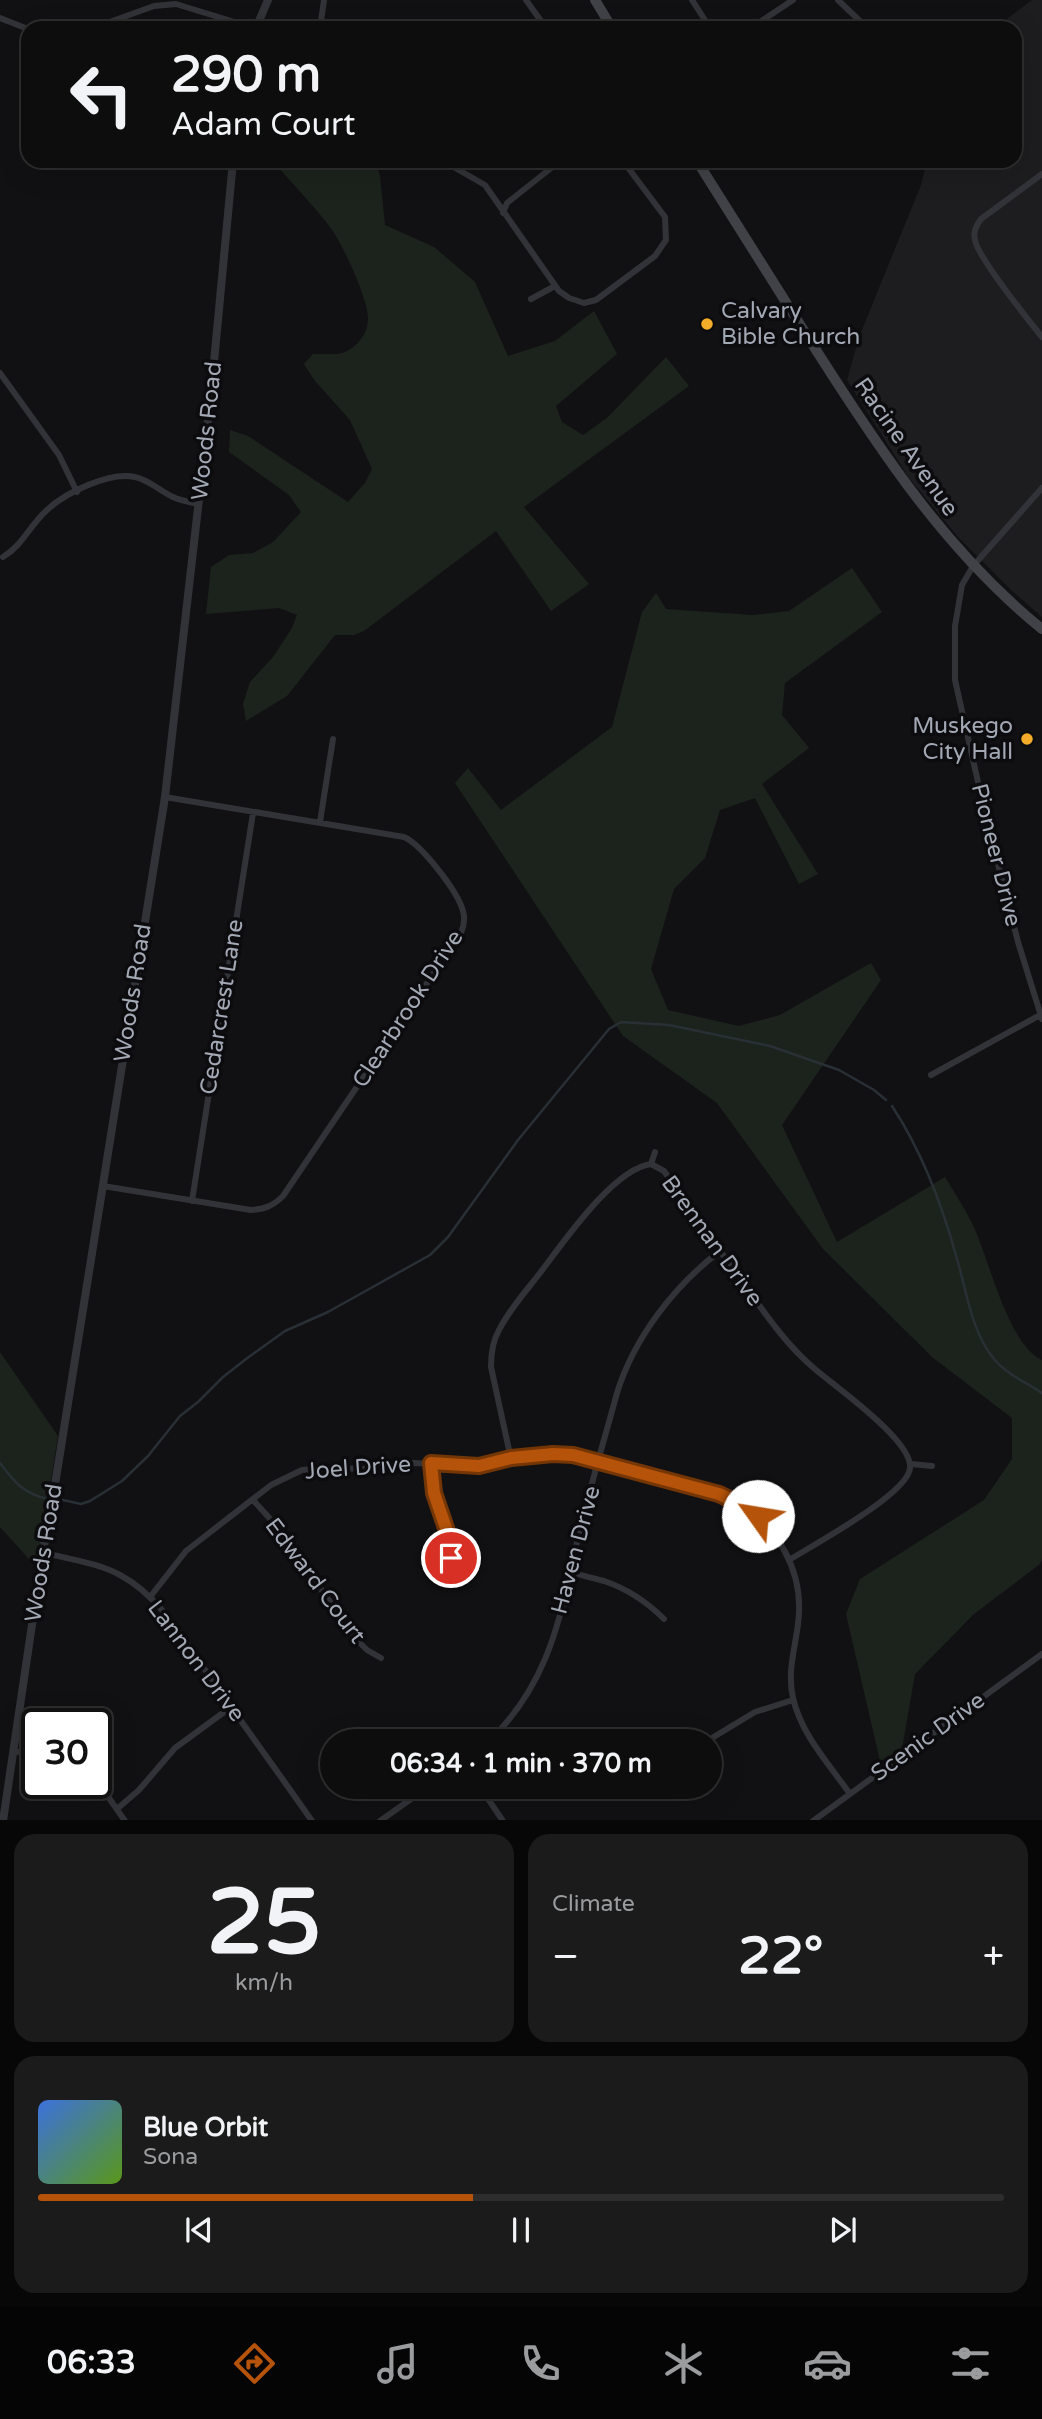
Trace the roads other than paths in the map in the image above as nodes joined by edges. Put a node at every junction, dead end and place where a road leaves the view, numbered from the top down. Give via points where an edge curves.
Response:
1 (268, 0) edge
2 (316, 0) edge
3 (526, 0) edge
4 (595, 0) edge
5 (692, 0) edge
6 (793, 0) edge
7 (838, 0) edge
8 (324, 2) edge
9 (0, 18) edge
10 (112, 21) edge
11 (232, 21) edge
12 (258, 21) edge
13 (321, 21) edge
14 (541, 21) edge
15 (608, 21) edge
16 (706, 21) edge
17 (762, 21) edge
18 (860, 21) edge
19 (21, 26) edge
20 (232, 168) edge
21 (455, 168) edge
22 (551, 168) edge
23 (629, 168) edge
24 (701, 168) edge
25 (1042, 174) edge
26 (503, 213) junction
27 (555, 286) junction
28 (531, 299) dead end
29 (1042, 337) edge
30 (0, 373) edge
31 (1042, 488) edge
32 (77, 492) junction
33 (199, 504) junction
34 (3, 557) dead end
35 (972, 566) junction
36 (1042, 629) edge
37 (333, 739) dead end
38 (164, 797) junction
39 (253, 813) junction
40 (320, 822) junction
41 (1041, 1017) edge
42 (931, 1075) dead end
43 (655, 1152) dead end
44 (651, 1164) junction
45 (103, 1186) junction
46 (192, 1201) junction
47 (720, 1251) junction
48 (511, 1458) junction
49 (599, 1462) junction
50 (431, 1463) junction
51 (911, 1464) junction
52 (932, 1466) dead end
53 (253, 1500) junction
54 (43, 1552) junction
55 (451, 1558) dead end
56 (789, 1560) junction
57 (572, 1572) junction
58 (150, 1597) junction
59 (664, 1619) dead end
60 (1042, 1654) edge
61 (381, 1658) dead end
62 (793, 1700) junction
63 (231, 1707) junction
64 (502, 1729) edge
65 (722, 1732) edge
66 (13, 1751) junction
67 (21, 1752) edge
68 (850, 1794) junction
69 (108, 1799) edge
70 (411, 1799) edge
71 (488, 1799) edge
72 (117, 1809) junction
73 (3, 1820) edge
74 (124, 1820) edge
75 (311, 1820) edge
76 (381, 1820) edge
77 (502, 1820) edge
78 (814, 1820) edge

1 - 12 street
2 - 8 street
3 - 14 street
4 - 15 main road
5 - 16 street
6 - 17 street
7 - 18 street
8 - 13 street
9 - 19 street
10 - 11 street via 154,6 176,4
20 - 33 street, Woods Road
21 - 26 street via 485,185
22 - 26 street via 507,203
23 - 27 street via 665,217 666,240 655,256 596,300 584,303 569,298
24 - 35 main road, Racine Avenue via 884,456
25 - 29 street via 988,213 977,225 974,238
26 - 27 street
27 - 28 street
30 - 32 street via 59,455
31 - 35 street
32 - 33 street via 109,477 133,476 174,498
32 - 34 street via 46,511 15,550
33 - 38 street, Woods Road
35 - 36 main road, Racine Avenue
35 - 41 street, Pioneer Drive via 962,585 955,626 955,680 985,813
37 - 40 street
38 - 39 street, Clearbrook Drive
38 - 45 street, Woods Road
39 - 40 street, Clearbrook Drive
39 - 46 street, Cedarcrest Lane
40 - 46 street, Clearbrook Drive via 411,841 460,903 464,917 461,933 278,1201 251,1210
41 - 42 street
43 - 44 street
44 - 47 street, Brennan Drive via 664,1171
44 - 48 street, Brennan Drive via 637,1169 592,1206 497,1332 491,1367
45 - 46 street, Clearbrook Drive
45 - 54 street, Woods Road
47 - 49 street, Haven Drive via 685,1281 636,1348 620,1383
47 - 51 street, Brennan Drive via 788,1343 871,1415 904,1448
48 - 49 street, Joel Drive via 553,1454
48 - 50 street, Joel Drive via 479,1466
49 - 56 street, Joel Drive via 731,1499 765,1523
49 - 57 street, Haven Drive
50 - 53 street, Joel Drive via 302,1470 282,1478
50 - 55 street
51 - 52 street
51 - 56 street via 907,1479 883,1500
53 - 58 street, Joel Drive via 186,1551
53 - 61 street, Edward Court via 358,1642
54 - 58 street, Lannon Drive via 85,1561 121,1576
54 - 66 street, Woods Road
56 - 62 street, Joel Drive via 799,1611 791,1670
57 - 59 street via 632,1593
57 - 64 street, Haven Drive via 539,1676
58 - 63 street, Lannon Drive
60 - 68 street, Scenic Drive
62 - 65 street via 755,1712
62 - 68 street, Joel Drive via 810,1739
63 - 72 street via 175,1748
63 - 75 street, Lannon Drive
66 - 67 street
66 - 73 street, Woods Road
68 - 78 street, Scenic Drive
69 - 72 street
70 - 76 street
71 - 77 street
72 - 74 street

